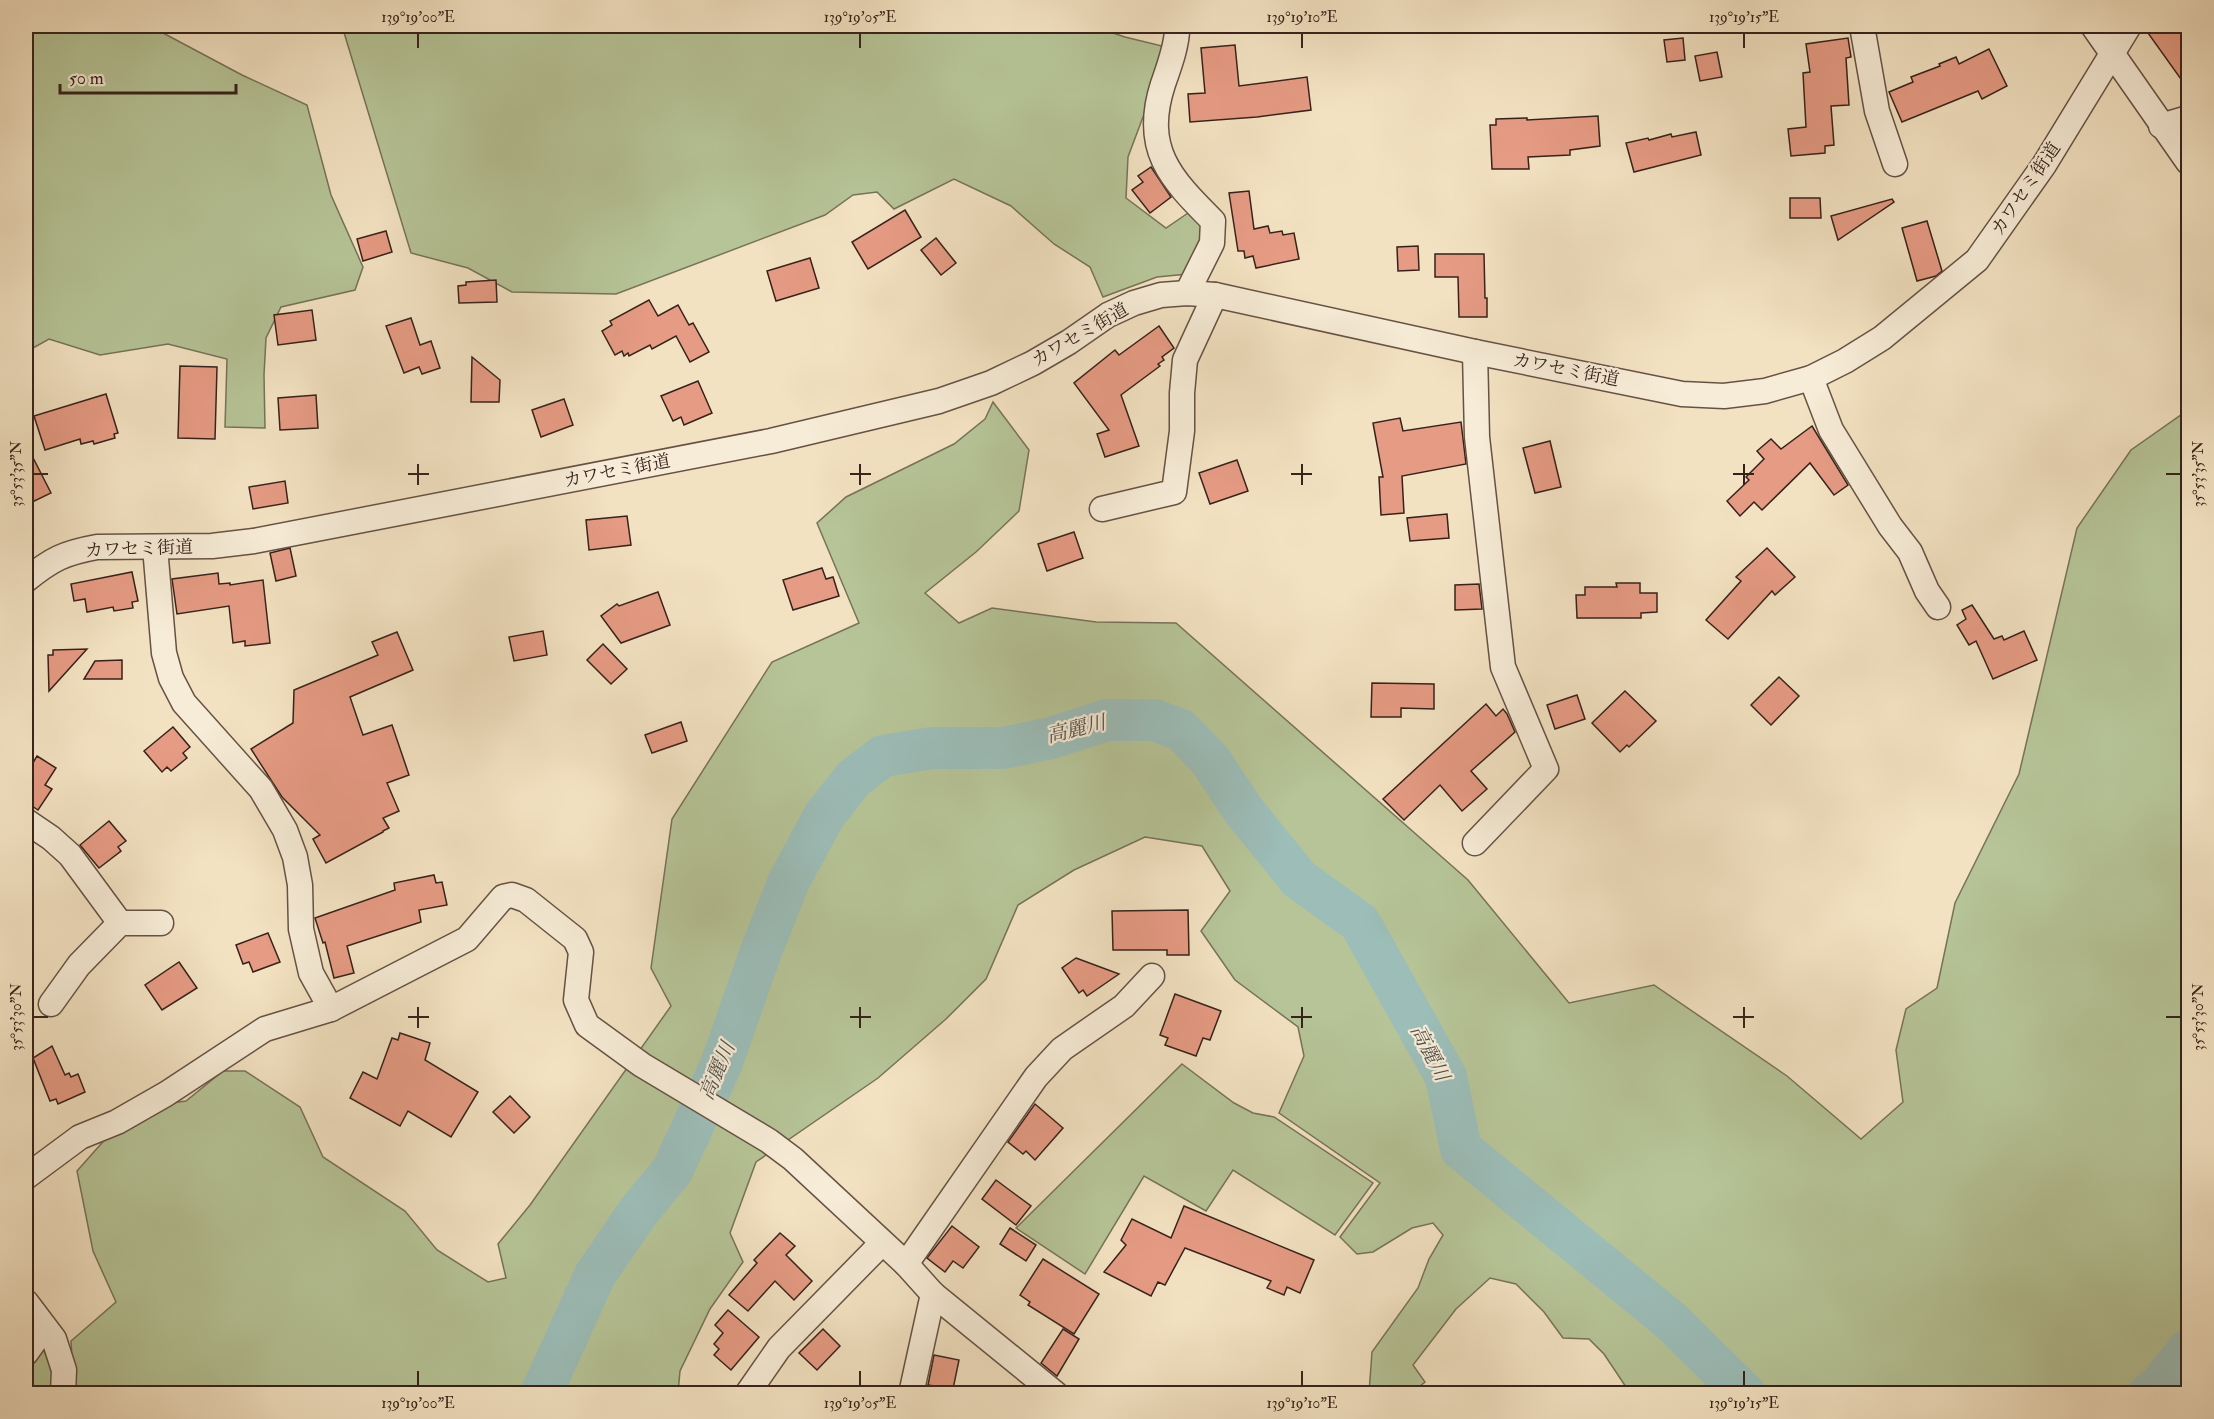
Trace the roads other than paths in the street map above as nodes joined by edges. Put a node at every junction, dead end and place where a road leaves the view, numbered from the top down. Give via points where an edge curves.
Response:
1 (1177, 26) edge
2 (1862, 26) edge
3 (2093, 26) edge
4 (2129, 26) edge
5 (2111, 53) junction
6 (2188, 118) edge
7 (2162, 126) junction
8 (2188, 162) edge
9 (1895, 164) dead end
10 (1187, 293) junction
11 (1215, 295) junction
12 (1474, 352) junction
13 (1811, 378) junction
14 (1102, 509) dead end
15 (155, 547) junction
16 (28, 572) edge
17 (1938, 607) dead end
18 (26, 821) edge
19 (1474, 843) dead end
20 (120, 923) junction
21 (161, 923) dead end
22 (1152, 976) dead end
23 (51, 1004) dead end
24 (332, 1009) junction
25 (26, 1177) edge
26 (882, 1243) junction
27 (906, 1264) junction
28 (933, 1294) junction
29 (26, 1302) edge
30 (44, 1328) junction
31 (26, 1353) edge
32 (63, 1394) edge
33 (747, 1394) edge
34 (911, 1394) edge
35 (1056, 1394) edge

1 - 10 street via 1158,100 1155,130 1161,157 1179,187 1213,221 1212,243
2 - 9 street via 1877,111
3 - 5 street
4 - 5 street, カワセミ街道
5 - 7 street
5 - 13 street, カワセミ街道 via 2044,165 1977,260 1882,338
6 - 7 street
7 - 8 street
10 - 11 street, カワセミ街道
10 - 15 street, カワセミ街道 via 1161,295 1126,307 1033,363 991,384 939,401 771,441 244,543
11 - 12 street, カワセミ街道
11 - 14 street via 1185,360 1174,492
12 - 13 street, カワセミ街道 via 1690,394 1724,396 1765,391
12 - 19 street via 1477,437 1503,667 1546,769
13 - 17 street via 1831,430 1910,552
15 - 16 street, カワセミ街道 via 80,550 58,556
15 - 24 street via 164,653 171,678 184,703 261,789 285,830 295,857 301,929 311,974
18 - 20 street via 70,855
20 - 21 street
20 - 23 street via 80,965
22 - 27 street via 1124,1006 1062,1048 1035,1077
24 - 25 street via 265,1029 166,1094 117,1122 80,1137
24 - 26 street via 467,939 503,897 512,895 526,900 574,939 581,952 576,1000 587,1025 642,1065 769,1141
26 - 27 street
26 - 33 street via 779,1348
27 - 28 street
28 - 34 street
28 - 35 street
29 - 30 street
30 - 31 street
30 - 32 street via 54,1339 64,1370

